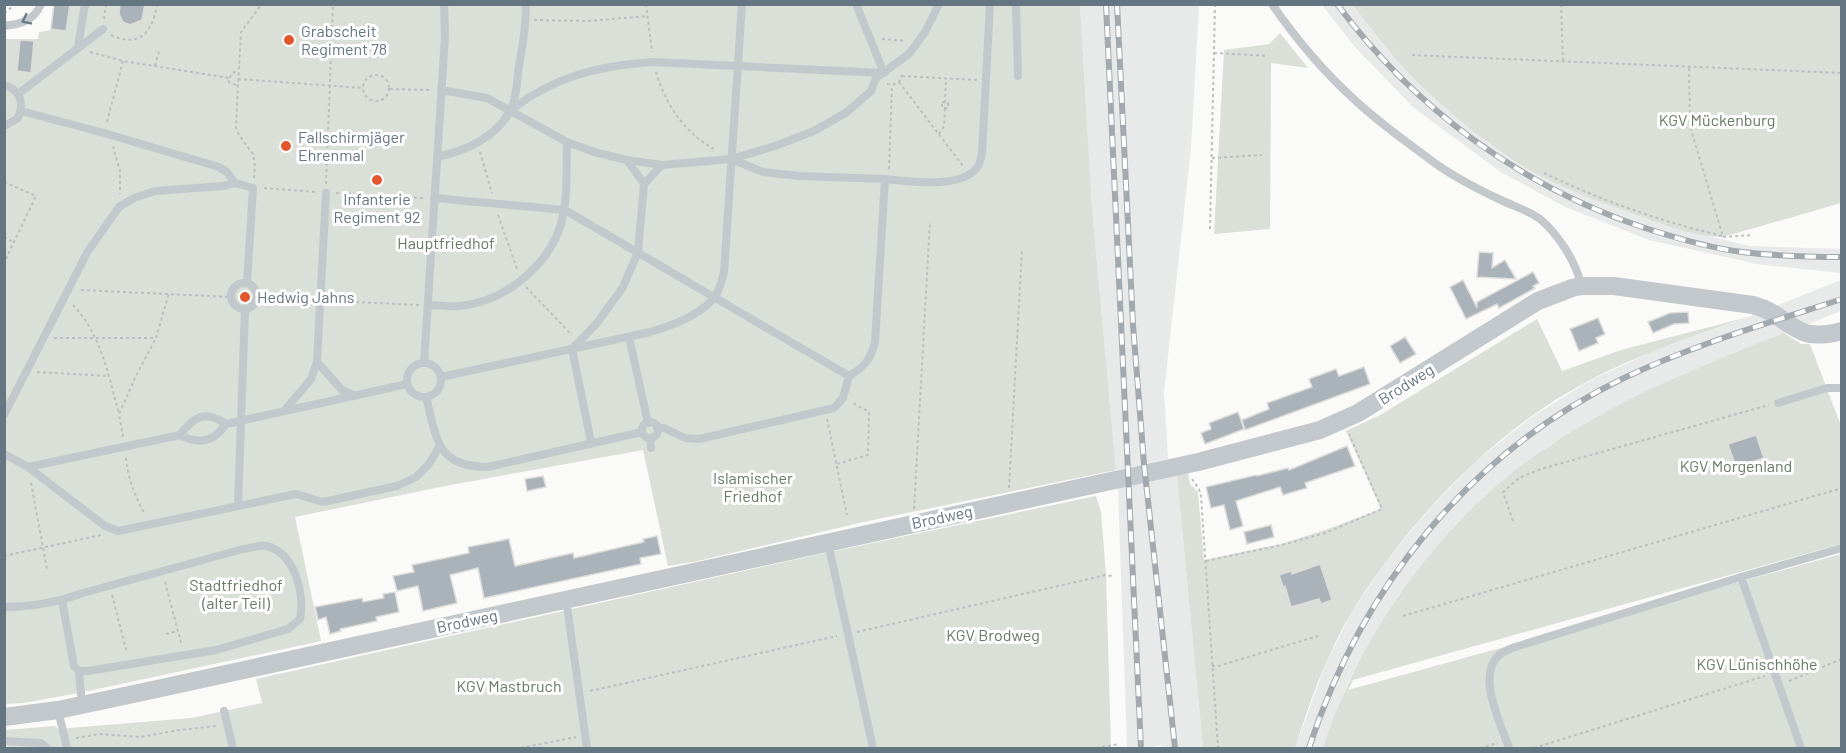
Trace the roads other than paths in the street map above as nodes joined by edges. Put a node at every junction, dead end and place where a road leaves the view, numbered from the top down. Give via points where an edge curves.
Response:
1 (41, 4) edge
2 (84, 4) edge
3 (444, 4) edge
4 (526, 4) edge
5 (742, 4) edge
6 (856, 4) edge
7 (939, 4) edge
8 (990, 4) edge
9 (1016, 4) edge
10 (1272, 4) edge
11 (4, 26) edge
12 (103, 29) road end
13 (78, 47) junction
14 (738, 66) junction
15 (884, 73) junction
16 (1018, 76) dead end
17 (4, 85) edge
18 (441, 90) junction
19 (18, 94) junction
20 (511, 110) junction
21 (21, 111) junction
22 (4, 126) edge
23 (567, 142) junction
24 (437, 157) junction
25 (731, 159) junction
26 (627, 160) junction
27 (662, 165) junction
28 (887, 179) junction
29 (235, 183) junction
30 (644, 184) junction
31 (326, 193) road end
32 (434, 198) junction
33 (565, 210) junction
34 (638, 252) junction
35 (247, 283) junction
36 (1581, 286) junction
37 (714, 297) junction
38 (428, 305) junction
39 (245, 309) junction
40 (1842, 332) edge
41 (629, 337) junction
42 (572, 349) junction
43 (318, 362) junction
44 (424, 363) junction
45 (849, 376) junction
46 (441, 377) junction
47 (407, 384) junction
48 (1842, 388) edge
49 (355, 396) junction
50 (426, 397) junction
51 (1778, 403) road end
52 (285, 410) junction
53 (4, 415) edge
54 (240, 421) junction
55 (648, 423) junction
56 (226, 424) junction
57 (657, 428) junction
58 (642, 432) junction
59 (180, 435) junction
60 (650, 438) junction
61 (591, 442) junction
62 (439, 447) junction
63 (651, 448) dead end
64 (4, 454) edge
65 (28, 467) junction
66 (238, 506) junction
67 (828, 542) junction
68 (1842, 548) edge
69 (1740, 577) junction
70 (566, 599) junction
71 (62, 600) junction
72 (4, 607) edge
73 (79, 671) junction
74 (82, 705) junction
75 (58, 710) junction
76 (224, 711) dead end
77 (4, 717) edge
78 (4, 741) edge
79 (1507, 744) edge
80 (47, 748) edge
81 (67, 748) edge
82 (233, 748) edge
83 (587, 748) edge
84 (873, 748) edge
85 (1801, 748) edge

1 -> 11 lane via 32,18
2 - 13 lane
3 - 18 lane
4 - 20 lane
5 - 14 lane
6 - 15 lane
7 - 15 lane via 909,54
8 - 28 lane via 979,165 970,175 956,181
9 - 16 lane
10 - 36 lane via 1355,101 1452,175 1545,223 1569,256
12 - 13 lane
13 - 19 lane
14 - 15 lane
14 - 20 lane via 653,62 617,65 582,72 529,96
14 - 25 lane
15 - 25 lane via 847,112 775,146
17 - 19 lane
18 - 20 lane via 487,98
18 - 24 lane
19 - 21 lane
20 - 23 lane
20 - 24 lane via 477,143
21 - 22 lane via 15,121
21 - 29 lane via 219,167
23 - 26 lane
23 - 33 lane
24 - 32 lane
25 - 27 lane
25 - 28 lane via 763,172
25 - 37 lane via 724,272
26 - 27 lane
26 - 30 lane
27 - 30 lane
28 - 45 lane via 871,358
29 - 35 lane via 253,188
29 - 53 lane via 155,191 119,207 88,251
30 - 34 lane
31 - 43 lane
32 - 33 lane
32 - 38 lane
33 - 34 lane
33 - 38 lane via 558,235 522,282 494,297 461,306
34 - 37 lane
34 - 42 lane via 623,287
35 - 39 lane via 257,297
35 - 39 lane via 235,287 231,297 235,305
36 - 40 street, Brodweg via 1614,286 1752,305 1801,332 1820,336
36 - 67 street, Brodweg via 1538,301 1379,400 1320,430 1188,464
37 - 41 lane via 671,326
37 - 45 lane
38 - 44 lane
39 - 54 lane
41 - 42 lane
41 - 55 lane
42 - 46 lane
42 - 61 lane
43 - 49 lane via 342,390
43 - 52 lane via 311,379
44 - 46 lane via 432,365
44 - 47 lane via 415,365
45 - 57 lane via 843,398 834,408 699,439
46 - 50 lane via 435,394
47 - 49 lane
47 - 50 lane via 411,392
48 - 51 lane via 1827,388
49 - 52 lane
50 - 62 lane
52 - 54 lane
54 - 56 lane
54 - 66 lane
55 - 57 lane
55 - 58 lane
56 - 59 lane via 220,434 202,442
56 - 59 lane via 216,417 196,418
57 - 60 lane
58 - 60 lane
58 - 61 lane
59 - 65 lane
60 - 63 lane
61 - 62 lane via 488,467 470,467
62 - 66 lane via 416,477 397,486 323,502 296,494
64 - 65 lane
65 - 66 lane via 105,526 118,531
67 - 70 street, Brodweg
67 - 84 lane
68 - 69 lane
69 - 79 lane via 1499,655 1490,673 1489,687
69 - 85 lane
70 - 74 street, Brodweg
70 - 83 lane
71 - 72 lane via 32,607
71 - 73 lane via 74,666
71 - 73 lane via 266,546 281,552 300,589 300,619 288,629 185,657
73 - 74 lane
74 - 75 street, Brodweg
75 - 77 street, Brodweg
75 - 81 lane
76 - 82 lane
78 - 80 lane via 41,743

